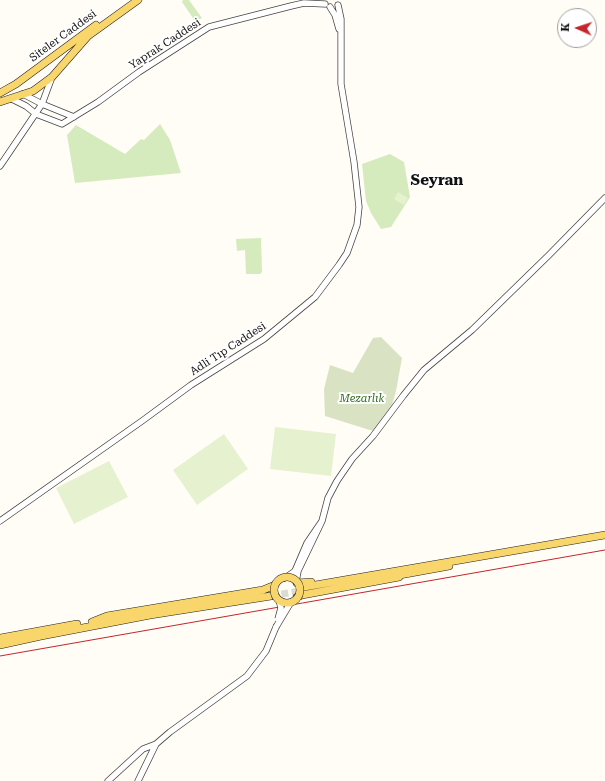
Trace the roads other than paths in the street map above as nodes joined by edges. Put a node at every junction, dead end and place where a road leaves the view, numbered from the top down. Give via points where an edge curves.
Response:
1 (131, 0) edge
2 (138, 0) edge
3 (309, 0) edge
4 (340, 1) edge
5 (304, 3) junction
6 (326, 4) edge
7 (340, 31) junction
8 (52, 77) junction
9 (16, 84) junction
10 (4, 91) edge
11 (23, 94) junction
12 (12, 99) junction
13 (0, 102) edge
14 (42, 104) junction
15 (36, 114) junction
16 (74, 117) junction
17 (0, 166) edge
18 (605, 198) edge
19 (0, 521) edge
20 (605, 535) edge
21 (605, 539) edge
22 (305, 551) junction
23 (426, 568) junction
24 (285, 578) junction
25 (296, 582) junction
26 (275, 585) junction
27 (304, 588) tunnel mouth
28 (297, 597) junction
29 (278, 600) junction
30 (291, 602) junction
31 (92, 624) junction
32 (276, 627) junction
33 (0, 638) edge
34 (0, 645) edge
35 (156, 744) junction
36 (108, 781) edge
37 (138, 781) edge

1 - 9 main road, Siteler Caddesi
2 - 8 main road, Siteler Caddesi via 88,36
3 - 5 street
4 - 6 street, Adli Tıp Caddesi
4 - 7 street, Adli Tıp Caddesi
5 - 6 street, Yaprak Caddesi
5 - 16 street, Yaprak Caddesi via 209,27
6 - 7 street, Adli Tıp Caddesi via 335,15
7 - 19 street, Adli Tıp Caddesi via 342,84 358,206 357,225 339,265 315,297 264,339 191,385
8 - 11 main road, Siteler Caddesi via 33,91
8 - 14 street
9 - 10 main road, Siteler Caddesi
9 - 11 main road
10 - 12 main road
11 - 12 main road, Siteler Caddesi
11 - 14 street
12 - 13 main road, Siteler Caddesi
12 - 15 street, Yaprak Caddesi
14 - 15 street
14 - 16 street
15 - 16 street, Yaprak Caddesi via 62,124
15 - 17 street
18 - 22 street via 472,330 424,370 337,481 328,498 322,521
20 - 23 main road
21 - 23 main road
22 - 24 street via 295,571
22 - 25 street
23 - 25 main road via 396,569 327,580
23 - 27 main road
23 - 28 main road via 387,580
24 - 25 main road, bridge
24 - 26 main road, bridge
25 - 28 main road, bridge via 299,589
26 - 29 main road, bridge via 274,593
26 - 31 main road via 268,593
28 - 30 main road, bridge
29 - 30 main road, bridge
29 - 31 main road via 261,600 110,626
29 - 32 street, bridge via 281,608
30 - 32 street, bridge
31 - 33 main road
31 - 34 main road
32 - 35 street via 266,651 247,676
35 - 36 street via 144,749
35 - 37 street

